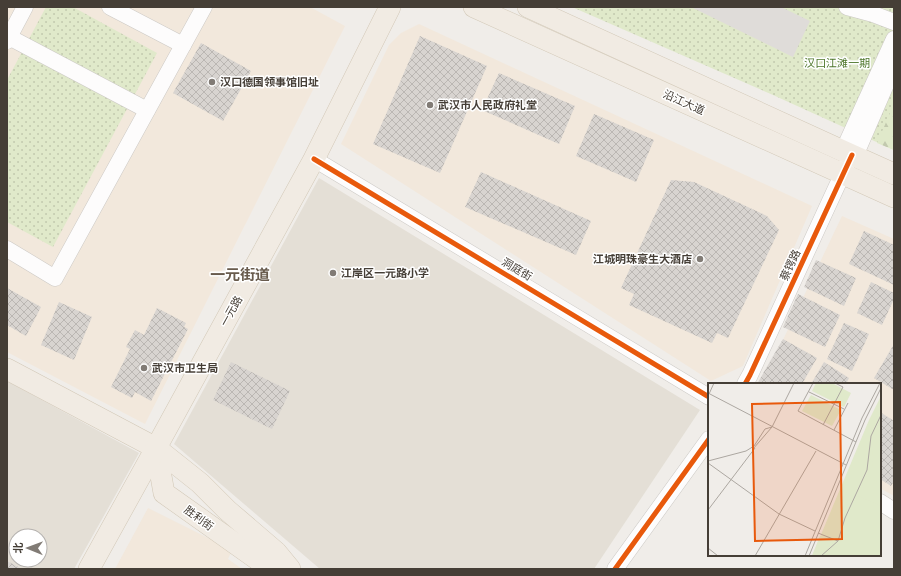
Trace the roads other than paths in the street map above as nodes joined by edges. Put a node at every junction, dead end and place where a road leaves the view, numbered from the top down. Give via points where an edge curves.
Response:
1 (24, 7) edge
2 (110, 7) edge
3 (204, 7) edge
4 (390, 7) edge
5 (474, 7) edge
6 (528, 7) edge
7 (847, 7) edge
8 (894, 22) edge
9 (8, 38) edge
10 (894, 39) edge
11 (183, 45) junction
12 (894, 66) edge
13 (147, 110) junction
14 (850, 154) junction
15 (314, 159) junction
16 (843, 174) junction
17 (894, 174) edge
18 (894, 197) edge
19 (7, 249) edge
20 (7, 369) edge
21 (746, 383) edge
22 (708, 396) edge
23 (708, 440) edge
24 (156, 448) junction
25 (881, 503) edge
26 (894, 511) edge
27 (273, 560) edge
28 (89, 569) edge
29 (290, 569) edge
30 (297, 569) edge
31 (615, 569) edge

1 - 9 street
2 - 11 street
3 - 11 street
4 - 15 main road, 一元路
5 - 16 main road, 沿江大道
6 - 14 main road, 沿江大道
7 - 8 street
9 - 13 street
10 - 14 street
11 - 13 street
12 - 14 street
13 - 19 street via 55,278
14 - 16 street, 蔡锷路
14 - 17 main road, 沿江大道
15 - 22 street, 洞庭街
15 - 24 main road, 一元路
16 - 18 main road, 沿江大道
16 - 21 street, 蔡锷路
20 - 24 main road, 胜利街
23 - 31 street
24 - 27 main road, 胜利街 via 200,482
24 - 27 main road, 胜利街 via 164,493
24 - 28 main road, 一元路
25 - 26 street
27 - 29 main road, 胜利街
27 - 30 street, 胜利街

